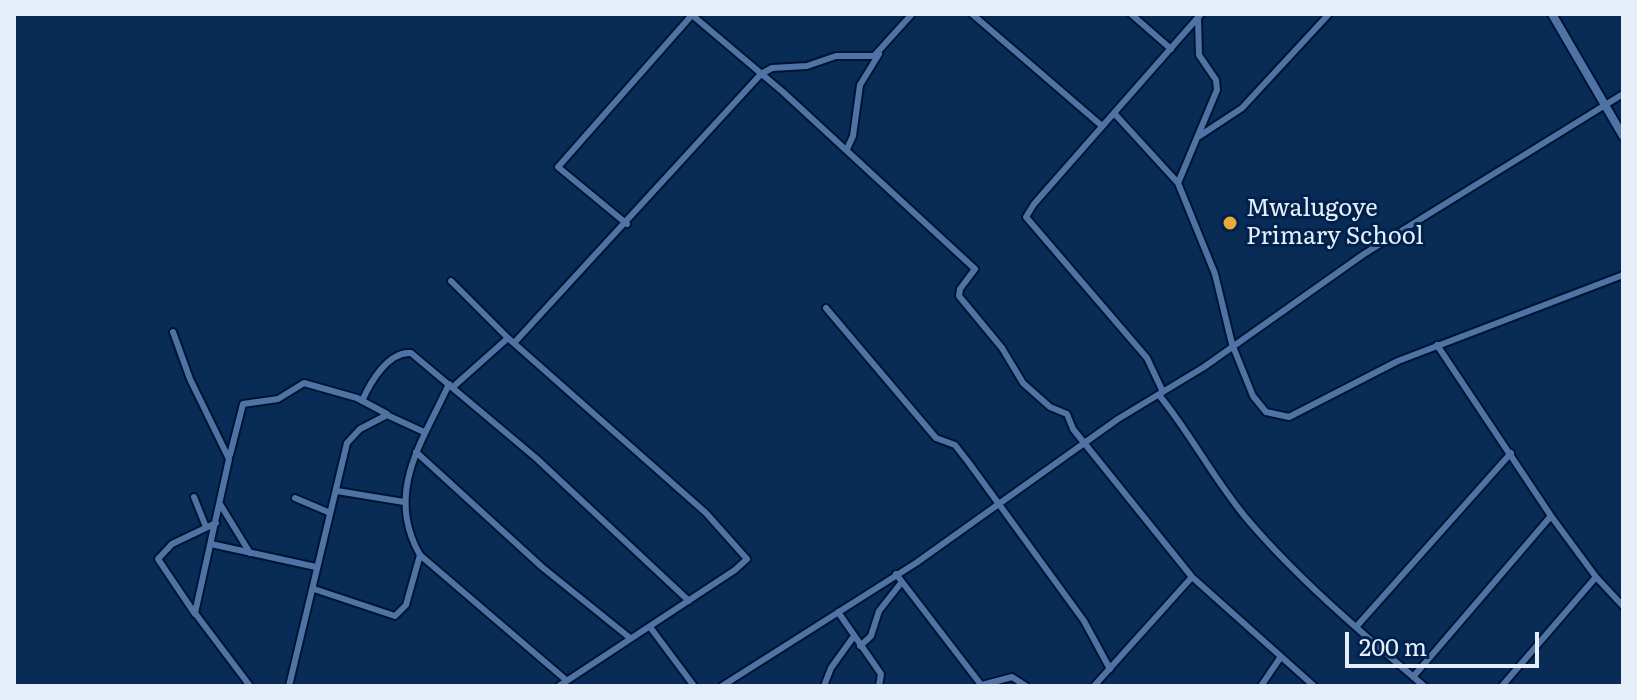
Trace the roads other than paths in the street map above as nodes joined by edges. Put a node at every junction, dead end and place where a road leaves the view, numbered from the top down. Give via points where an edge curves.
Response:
1 (912, 14) edge
2 (972, 14) edge
3 (1131, 14) edge
4 (1329, 14) edge
5 (1552, 14) edge
6 (1200, 16) edge
7 (1171, 49) junction
8 (880, 51) junction
9 (761, 74) junction
10 (1623, 94) edge
11 (1603, 106) junction
12 (1114, 113) junction
13 (1102, 126) junction
14 (1623, 136) edge
15 (1198, 137) junction
16 (847, 149) junction
17 (1178, 183) junction
18 (627, 224) junction
19 (1623, 275) edge
20 (451, 281) dead end
21 (826, 308) dead end
22 (173, 332) dead end
23 (512, 340) junction
24 (1232, 344) junction
25 (1437, 345) junction
26 (451, 386) junction
27 (1161, 394) junction
28 (362, 401) junction
29 (387, 415) junction
30 (424, 432) junction
31 (1085, 443) junction
32 (416, 452) junction
33 (1511, 453) junction
34 (229, 459) junction
35 (337, 491) junction
36 (194, 497) dead end
37 (295, 498) dead end
38 (404, 502) junction
39 (220, 504) junction
40 (998, 504) junction
41 (328, 512) junction
42 (1551, 516) junction
43 (216, 523) junction
44 (206, 527) junction
45 (211, 544) junction
46 (250, 553) junction
47 (420, 555) junction
48 (316, 567) junction
49 (896, 574) junction
50 (1192, 577) junction
51 (1596, 577) junction
52 (901, 583) junction
53 (314, 589) junction
54 (689, 601) junction
55 (1623, 606) edge
56 (838, 612) junction
57 (196, 615) junction
58 (650, 627) junction
59 (1356, 627) junction
60 (854, 636) junction
61 (630, 638) junction
62 (860, 646) junction
63 (1280, 658) junction
64 (1110, 669) junction
65 (1413, 677) junction
66 (566, 680) junction
67 (250, 686) edge
68 (289, 686) edge
69 (559, 686) edge
70 (694, 686) edge
71 (722, 686) edge
72 (824, 686) edge
73 (879, 686) edge
74 (982, 686) edge
75 (1026, 686) edge
76 (1094, 686) edge
77 (1261, 686) edge
78 (1314, 686) edge
79 (1424, 686) edge
80 (1502, 686) edge

1 - 8 street
2 - 13 street
3 - 7 street
4 - 15 street via 1242,108
5 - 11 street
6 - 7 street
6 - 15 street via 1199,55 1217,90
7 - 12 street
8 - 9 street
8 - 16 street via 860,85
9 - 16 street
9 - 18 street
9 - 18 street via 689,16 558,167
10 - 11 street
11 - 14 street
11 - 24 street via 1364,254
12 - 13 street
12 - 17 street
13 - 27 street via 1026,217 1147,358
15 - 17 street
16 - 31 street via 975,269 959,296 1023,383 1050,407 1067,414
17 - 24 street via 1215,274
18 - 23 street
19 - 25 street
20 - 23 street
21 - 40 street via 936,438 955,445
22 - 34 street
23 - 26 street
23 - 54 street via 706,513 745,555 743,565
24 - 25 street via 1260,406 1282,417
24 - 27 street
25 - 33 street
26 - 28 street via 404,352 372,379
26 - 30 street
26 - 54 street via 548,468
27 - 31 street
27 - 59 street via 1248,520
28 - 29 street
28 - 34 street via 304,383 274,400 246,403
29 - 30 street
29 - 35 street via 349,440
30 - 32 street
31 - 40 street
31 - 50 street
32 - 38 street
32 - 61 street via 542,567
33 - 42 street
33 - 59 street
34 - 39 street
35 - 38 street
35 - 41 street
36 - 44 street
37 - 41 street
38 - 47 street via 406,527
39 - 43 street
39 - 46 street
40 - 49 street
40 - 64 street via 1084,621
41 - 48 street
42 - 51 street
42 - 65 street
43 - 44 street
43 - 45 street
44 - 57 street via 172,544 158,559
45 - 46 street
45 - 57 street
46 - 48 street
47 - 53 street via 406,605 395,616
47 - 66 street
48 - 53 street
49 - 52 street
49 - 56 street
50 - 63 street
50 - 64 street
51 - 55 street
51 - 80 street
52 - 62 street
52 - 74 street
53 - 68 street
54 - 58 street
56 - 60 street
56 - 71 street
57 - 67 street
58 - 61 street
58 - 70 street
59 - 65 street
60 - 62 street
60 - 72 street
61 - 66 street
62 - 73 street via 881,674
63 - 77 street
63 - 78 street
64 - 76 street
65 - 79 street
66 - 69 street
74 - 75 street via 1012,677

